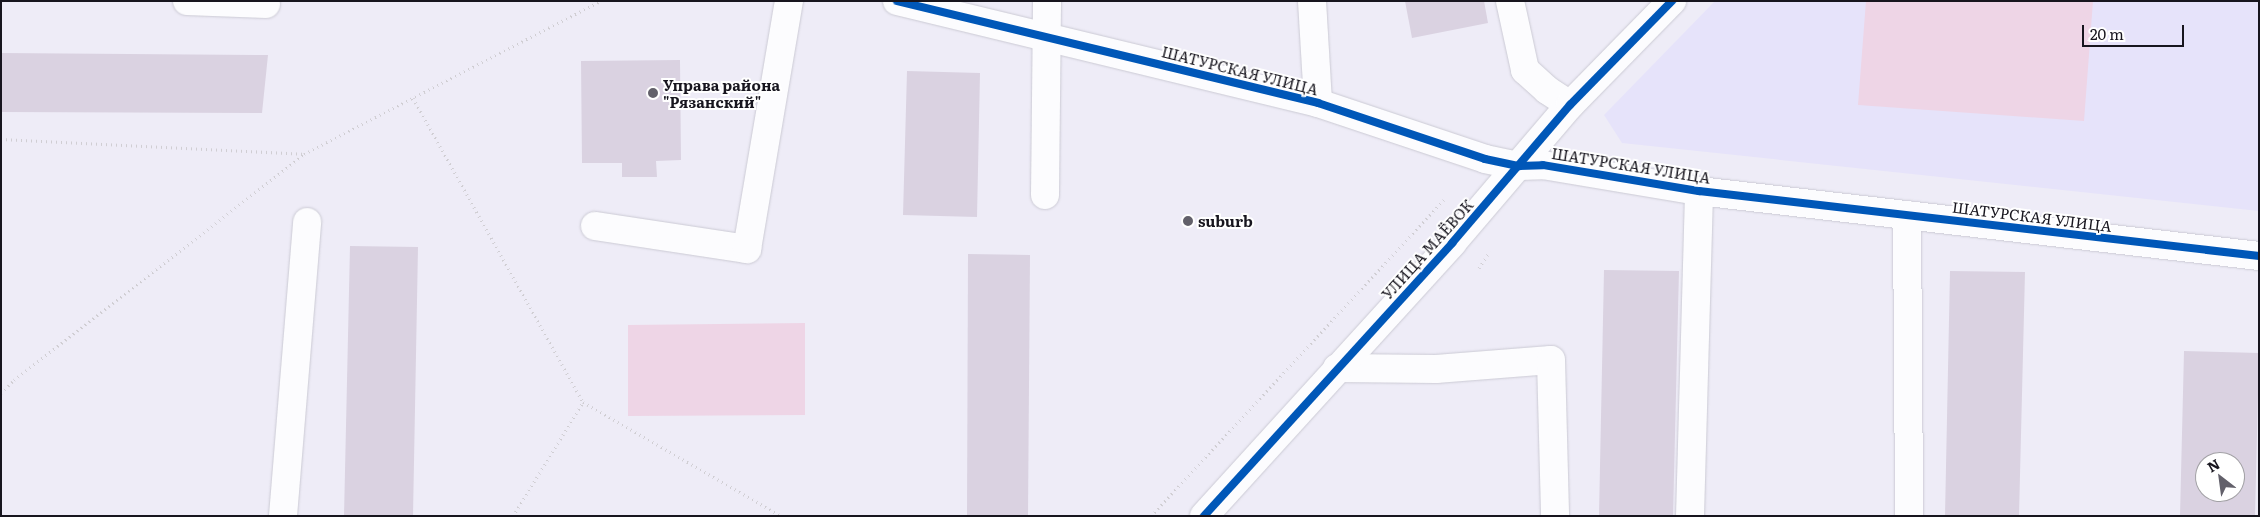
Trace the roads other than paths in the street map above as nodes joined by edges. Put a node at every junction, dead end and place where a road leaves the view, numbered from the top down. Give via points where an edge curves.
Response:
1 (187, 1) edge
2 (789, 1) edge
3 (897, 1) edge
4 (1047, 1) edge
5 (1312, 1) edge
6 (1510, 1) edge
7 (1672, 1) edge
8 (266, 4) dead end
9 (1046, 37) junction
10 (1318, 103) junction
11 (1570, 105) junction
12 (1519, 166) junction
13 (1699, 191) junction
14 (1045, 195) dead end
15 (1907, 215) junction
16 (307, 222) dead end
17 (595, 226) dead end
18 (2259, 256) edge
19 (1337, 368) junction
20 (283, 516) edge
21 (1204, 516) edge
22 (1555, 516) edge
23 (1690, 516) edge
24 (1909, 516) edge

1 - 8 street
2 - 17 street via 747,249
3 - 9 street, ШАТУРСКАЯ УЛИЦА
4 - 9 street
5 - 10 street
6 - 11 street via 1526,70
7 - 11 street, УЛИЦА МАЁВОК
9 - 10 street, ШАТУРСКАЯ УЛИЦА
9 - 14 street
10 - 12 street, ШАТУРСКАЯ УЛИЦА via 1485,159
11 - 12 street, УЛИЦА МАЁВОК
12 - 13 street, ШАТУРСКАЯ УЛИЦА via 1543,165
12 - 19 street, УЛИЦА МАЁВОК
13 - 15 street, ШАТУРСКАЯ УЛИЦА
13 - 23 street
15 - 18 street, ШАТУРСКАЯ УЛИЦА
15 - 24 street
16 - 20 street
19 - 21 street, УЛИЦА МАЁВОК
19 - 22 street via 1436,369 1551,360

